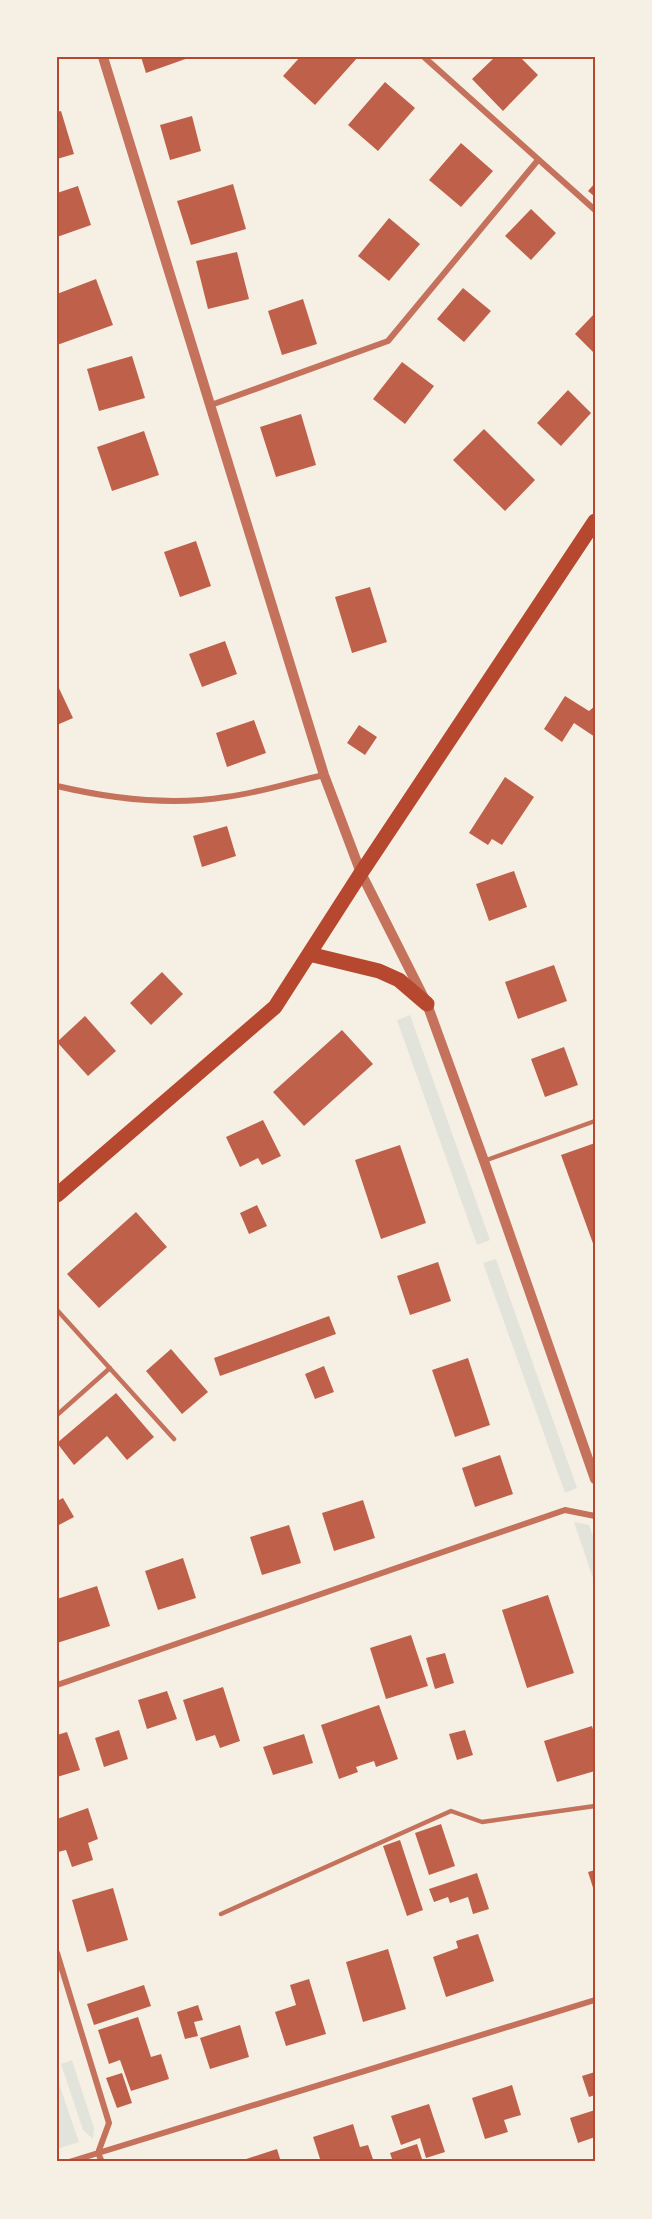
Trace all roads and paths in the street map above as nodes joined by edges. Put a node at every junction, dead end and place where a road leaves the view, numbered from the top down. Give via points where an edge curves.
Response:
1 (103, 57) edge
2 (424, 57) edge
3 (538, 160) junction
4 (595, 210) edge
5 (211, 405) junction
6 (595, 521) edge
7 (324, 775) junction
8 (57, 786) edge
9 (361, 873) junction
10 (309, 954) junction
11 (427, 1004) junction
12 (595, 1121) edge
13 (484, 1161) junction
14 (57, 1195) edge
15 (57, 1310) edge
16 (110, 1368) junction
17 (57, 1415) edge
18 (174, 1439) dead end
19 (595, 1479) edge
20 (595, 1516) edge
21 (57, 1685) edge
22 (595, 1806) edge
23 (221, 1914) dead end
24 (57, 1953) edge
25 (595, 2000) edge
26 (99, 2152) junction
27 (69, 2162) edge
28 (102, 2162) edge

1 - 5 street
2 - 3 street
3 - 4 street
3 - 5 street via 388,340
5 - 7 street
6 - 9 main road
7 - 8 street via 225,798 119,799
7 - 9 street
9 - 10 main road
9 - 11 street
10 - 11 main road via 379,971 399,980
10 - 14 main road via 275,1007
11 - 13 street
12 - 13 lane
13 - 19 street
15 - 16 lane
16 - 17 lane
16 - 18 lane
20 - 21 street via 565,1510
22 - 23 lane via 482,1822 451,1811
24 - 26 street via 109,2124
25 - 26 street
26 - 27 street
26 - 28 street

